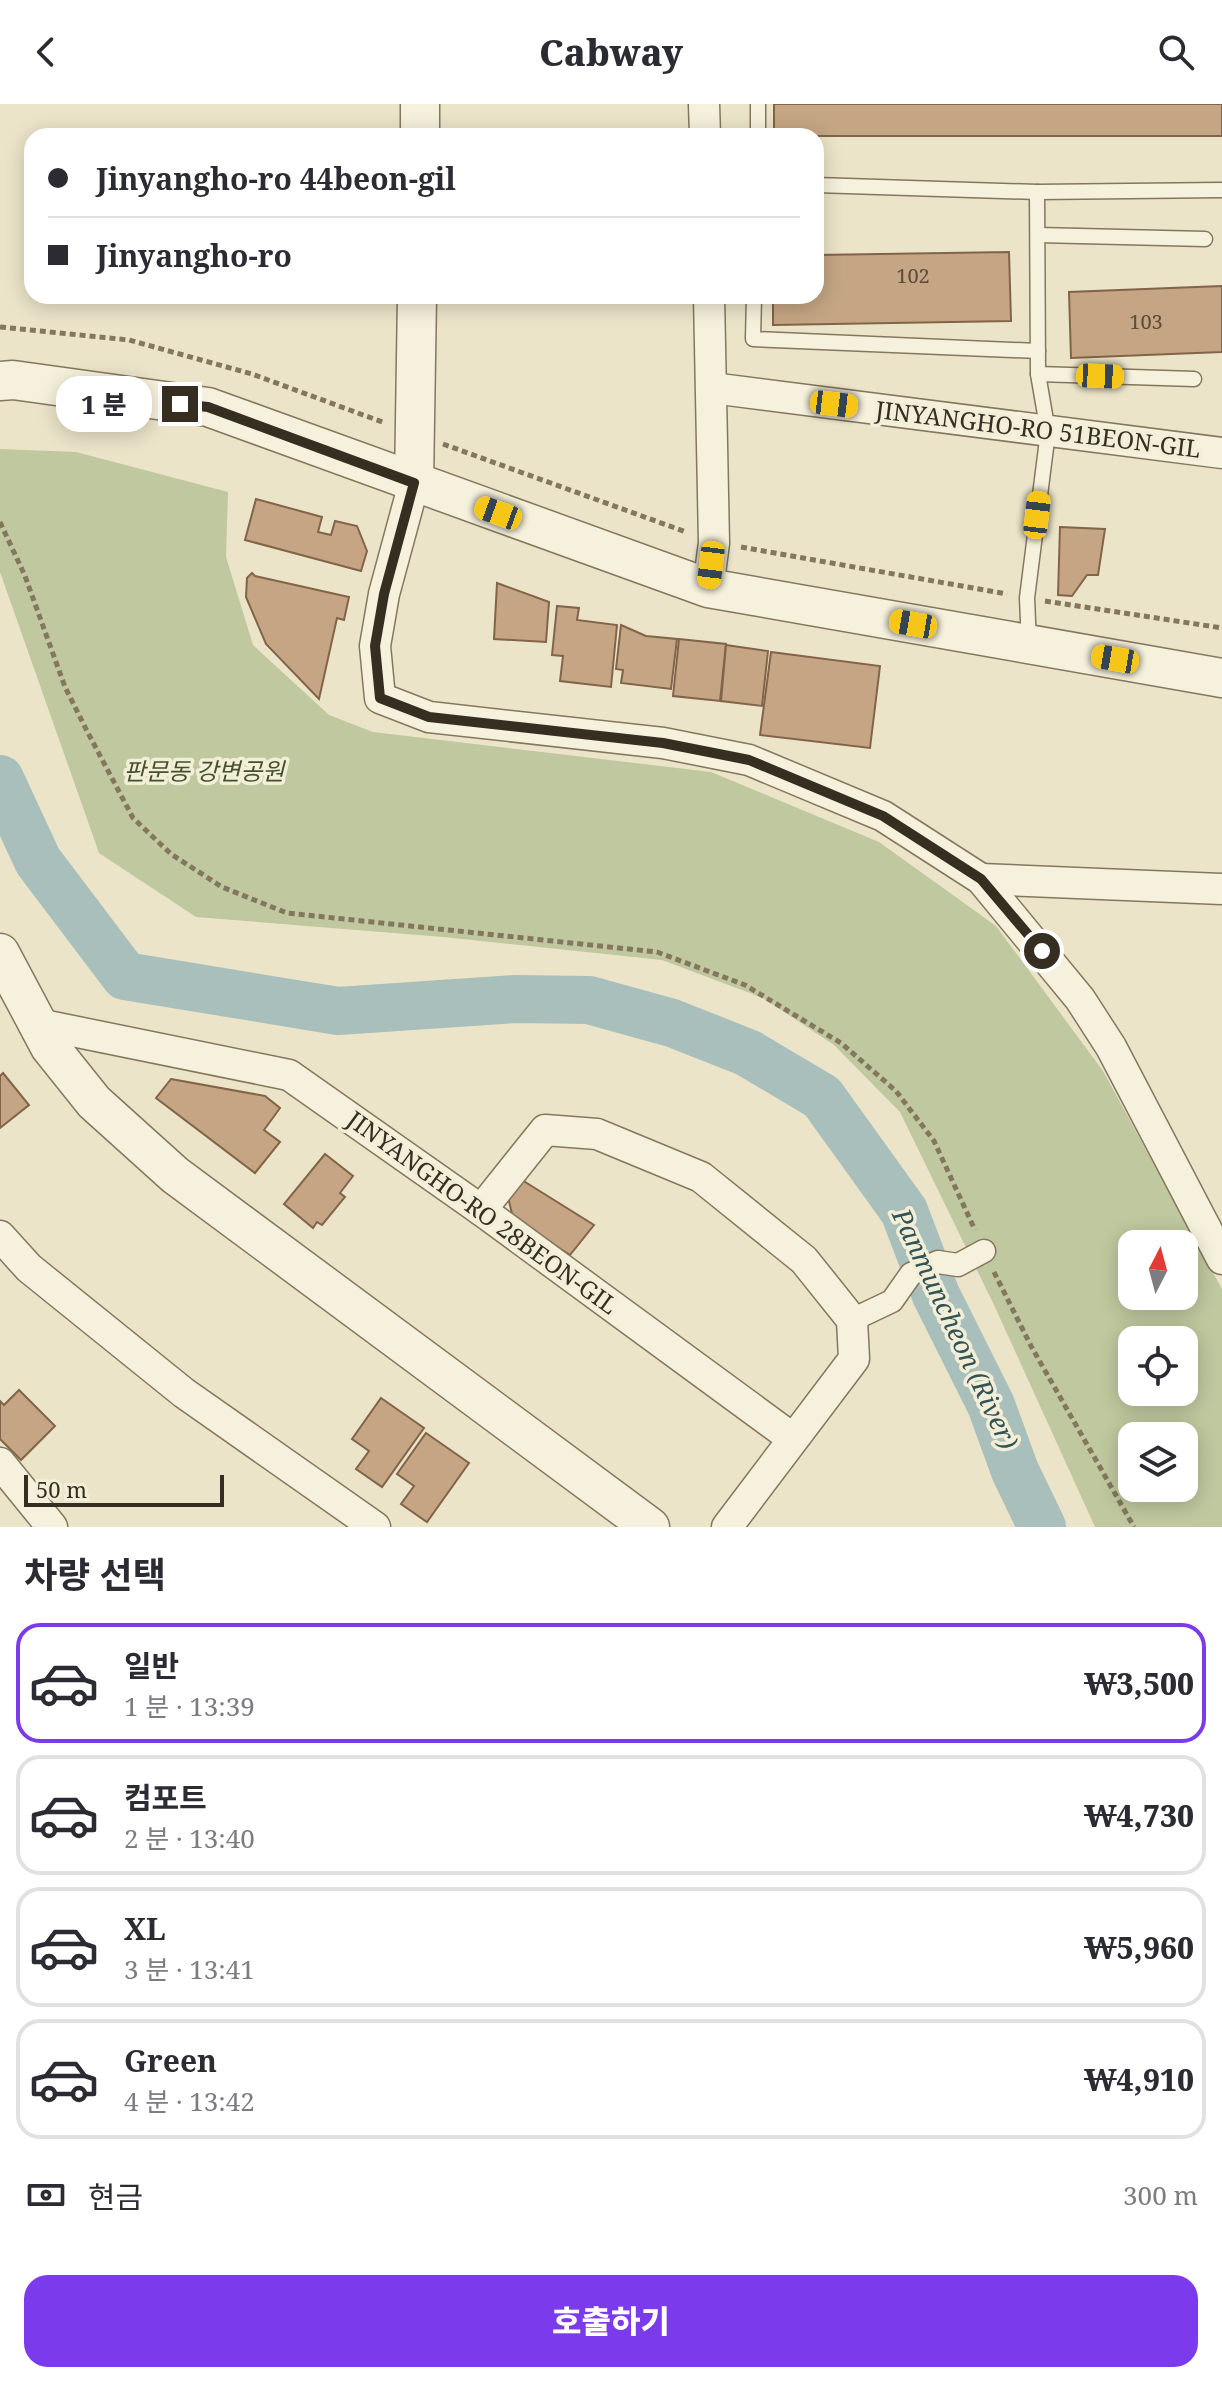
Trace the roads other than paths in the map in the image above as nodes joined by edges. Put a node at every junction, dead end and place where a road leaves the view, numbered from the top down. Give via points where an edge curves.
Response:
1 (420, 104) edge
2 (704, 104) edge
3 (758, 104) edge
4 (420, 128) edge
5 (705, 128) edge
6 (758, 128) edge
7 (824, 185) edge
8 (1222, 190) edge
9 (1037, 192) junction
10 (1038, 235) junction
11 (1205, 239) dead end
12 (417, 304) edge
13 (709, 304) edge
14 (754, 304) edge
15 (1038, 351) junction
16 (1038, 374) junction
17 (1194, 379) dead end
18 (0, 381) edge
19 (712, 388) junction
20 (1048, 432) junction
21 (1222, 453) edge
22 (414, 483) junction
23 (708, 588) junction
24 (1029, 644) junction
25 (1222, 678) edge
26 (981, 879) junction
27 (1222, 889) edge
28 (0, 953) edge
29 (38, 1024) junction
30 (481, 1210) junction
31 (0, 1236) edge
32 (984, 1251) road end
33 (1222, 1259) edge
34 (852, 1320) junction
35 (792, 1438) junction
36 (0, 1463) edge
37 (52, 1527) edge
38 (375, 1527) edge
39 (650, 1527) edge
40 (727, 1527) edge

1 - 4 street
2 - 5 street
3 - 6 lane
7 - 9 lane
8 - 9 lane
9 - 10 lane
10 - 11 lane
10 - 15 lane
12 - 22 street
13 - 19 street
14 - 15 lane via 753,339
15 - 16 lane
16 - 17 lane
16 - 20 lane
18 - 22 street via 208,407
19 - 20 street, JINYANGHO-RO 51BEON-GIL
19 - 23 street via 714,543
20 - 21 street, JINYANGHO-RO 51BEON-GIL
20 - 24 lane via 1027,598
22 - 23 street
22 - 26 street via 375,646 380,698 429,717 663,743 749,760 883,816
23 - 24 street
24 - 25 street
26 - 27 street
26 - 33 street via 1071,987 1103,1035
28 - 29 street
29 - 30 street, JINYANGHO-RO 28BEON-GIL via 289,1075
29 - 39 street via 94,1102 175,1175
30 - 34 street via 545,1130 597,1134 701,1177 804,1260
30 - 35 street, JINYANGHO-RO 28BEON-GIL
31 - 38 street via 29,1268 184,1393
32 - 34 street via 958,1265 938,1262 911,1274 892,1301
34 - 35 street via 854,1359
35 - 40 street
36 - 37 street

